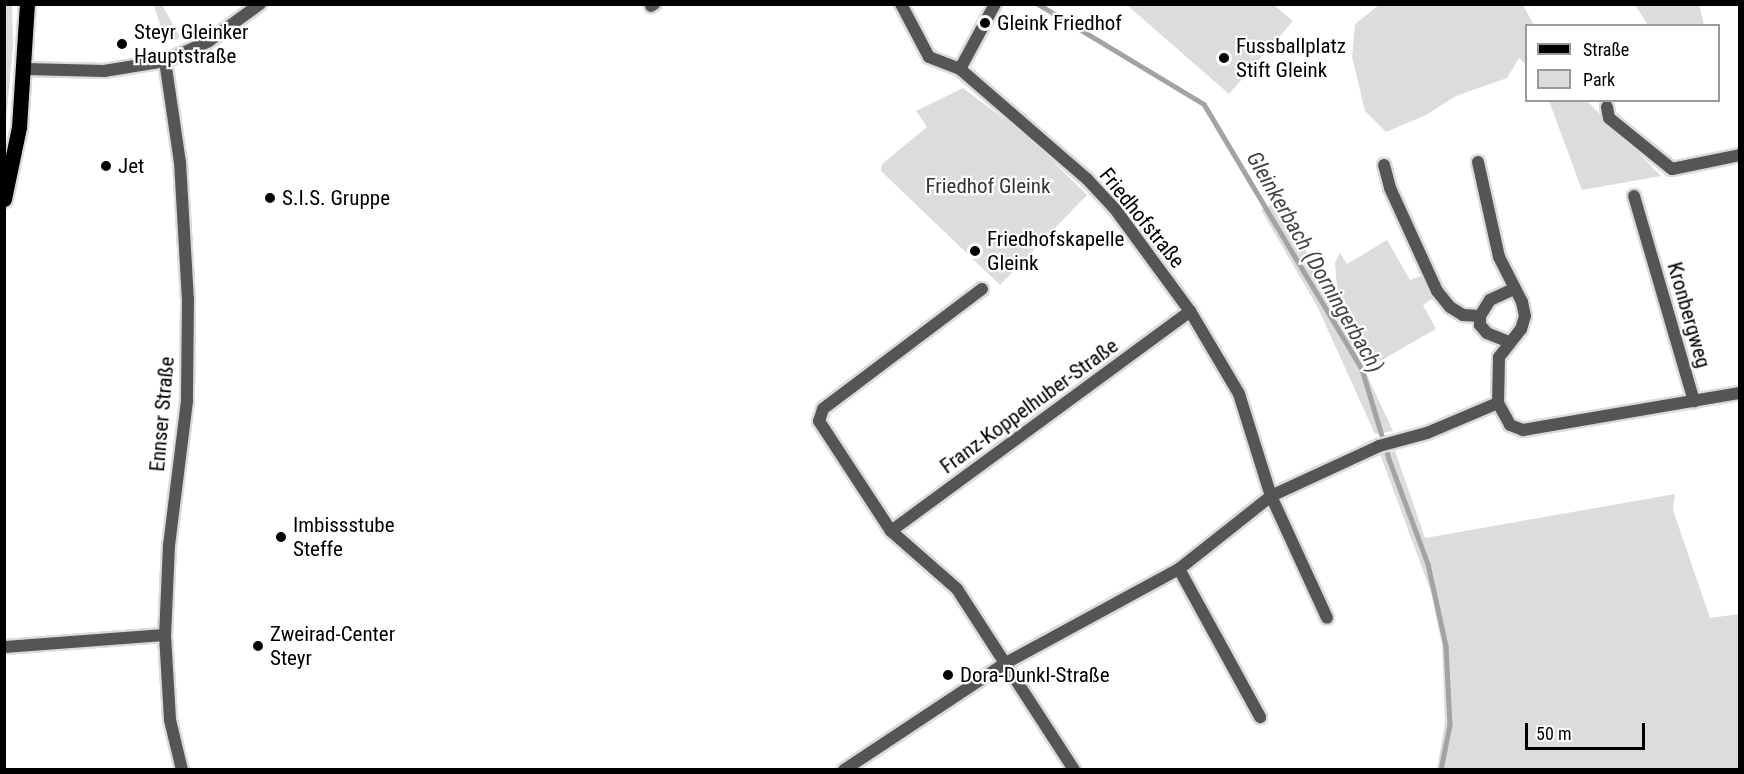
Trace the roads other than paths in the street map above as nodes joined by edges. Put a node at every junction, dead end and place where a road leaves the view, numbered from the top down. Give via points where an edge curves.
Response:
1 (27, 4) edge
2 (260, 4) edge
3 (901, 4) edge
4 (995, 4) edge
5 (165, 61) junction
6 (26, 69) junction
7 (960, 69) junction
8 (1607, 107) dead end
9 (1740, 155) edge
10 (1479, 162) dead end
11 (1384, 165) dead end
12 (1634, 196) dead end
13 (4, 199) edge
14 (982, 289) dead end
15 (1514, 289) junction
16 (1190, 311) junction
17 (1480, 316) junction
18 (1509, 342) junction
19 (1740, 393) edge
20 (1694, 401) junction
21 (1498, 403) junction
22 (1271, 496) junction
23 (891, 531) junction
24 (1179, 569) junction
25 (1327, 618) dead end
26 (165, 635) junction
27 (4, 646) edge
28 (1004, 664) junction
29 (1260, 717) dead end
30 (182, 770) edge
31 (844, 770) edge
32 (1074, 770) edge

1 - 6 main road
2 - 5 street via 209,41
3 - 7 street, Friedhofstraße via 929,57
4 - 7 street
5 - 6 street via 104,71
5 - 26 street, Ennser Straße via 182,194 189,346 183,438 169,545
6 - 13 main road
7 - 16 street, Friedhofstraße via 1087,179 1115,209
8 - 9 street via 1609,118 1672,169
10 - 15 street via 1499,257
11 - 17 street via 1390,188 1437,291 1463,315
12 - 20 street, Kronbergweg
14 - 23 street via 823,409 819,416 820,425
15 - 17 street via 1490,300
15 - 18 street via 1525,316
16 - 22 street, Friedhofstraße via 1239,394
16 - 23 street, Franz-Koppelhuber-Straße
17 - 18 street via 1480,325 1487,333
18 - 21 street via 1499,357
19 - 20 street, Kronbergweg
20 - 21 street via 1523,430 1510,424
21 - 22 street via 1379,446
22 - 24 street
22 - 25 street, Friedhofstraße
23 - 28 street via 957,589
24 - 28 street
24 - 29 street
26 - 27 street
26 - 30 street, Ennser Straße via 169,709
28 - 31 street
28 - 32 street

